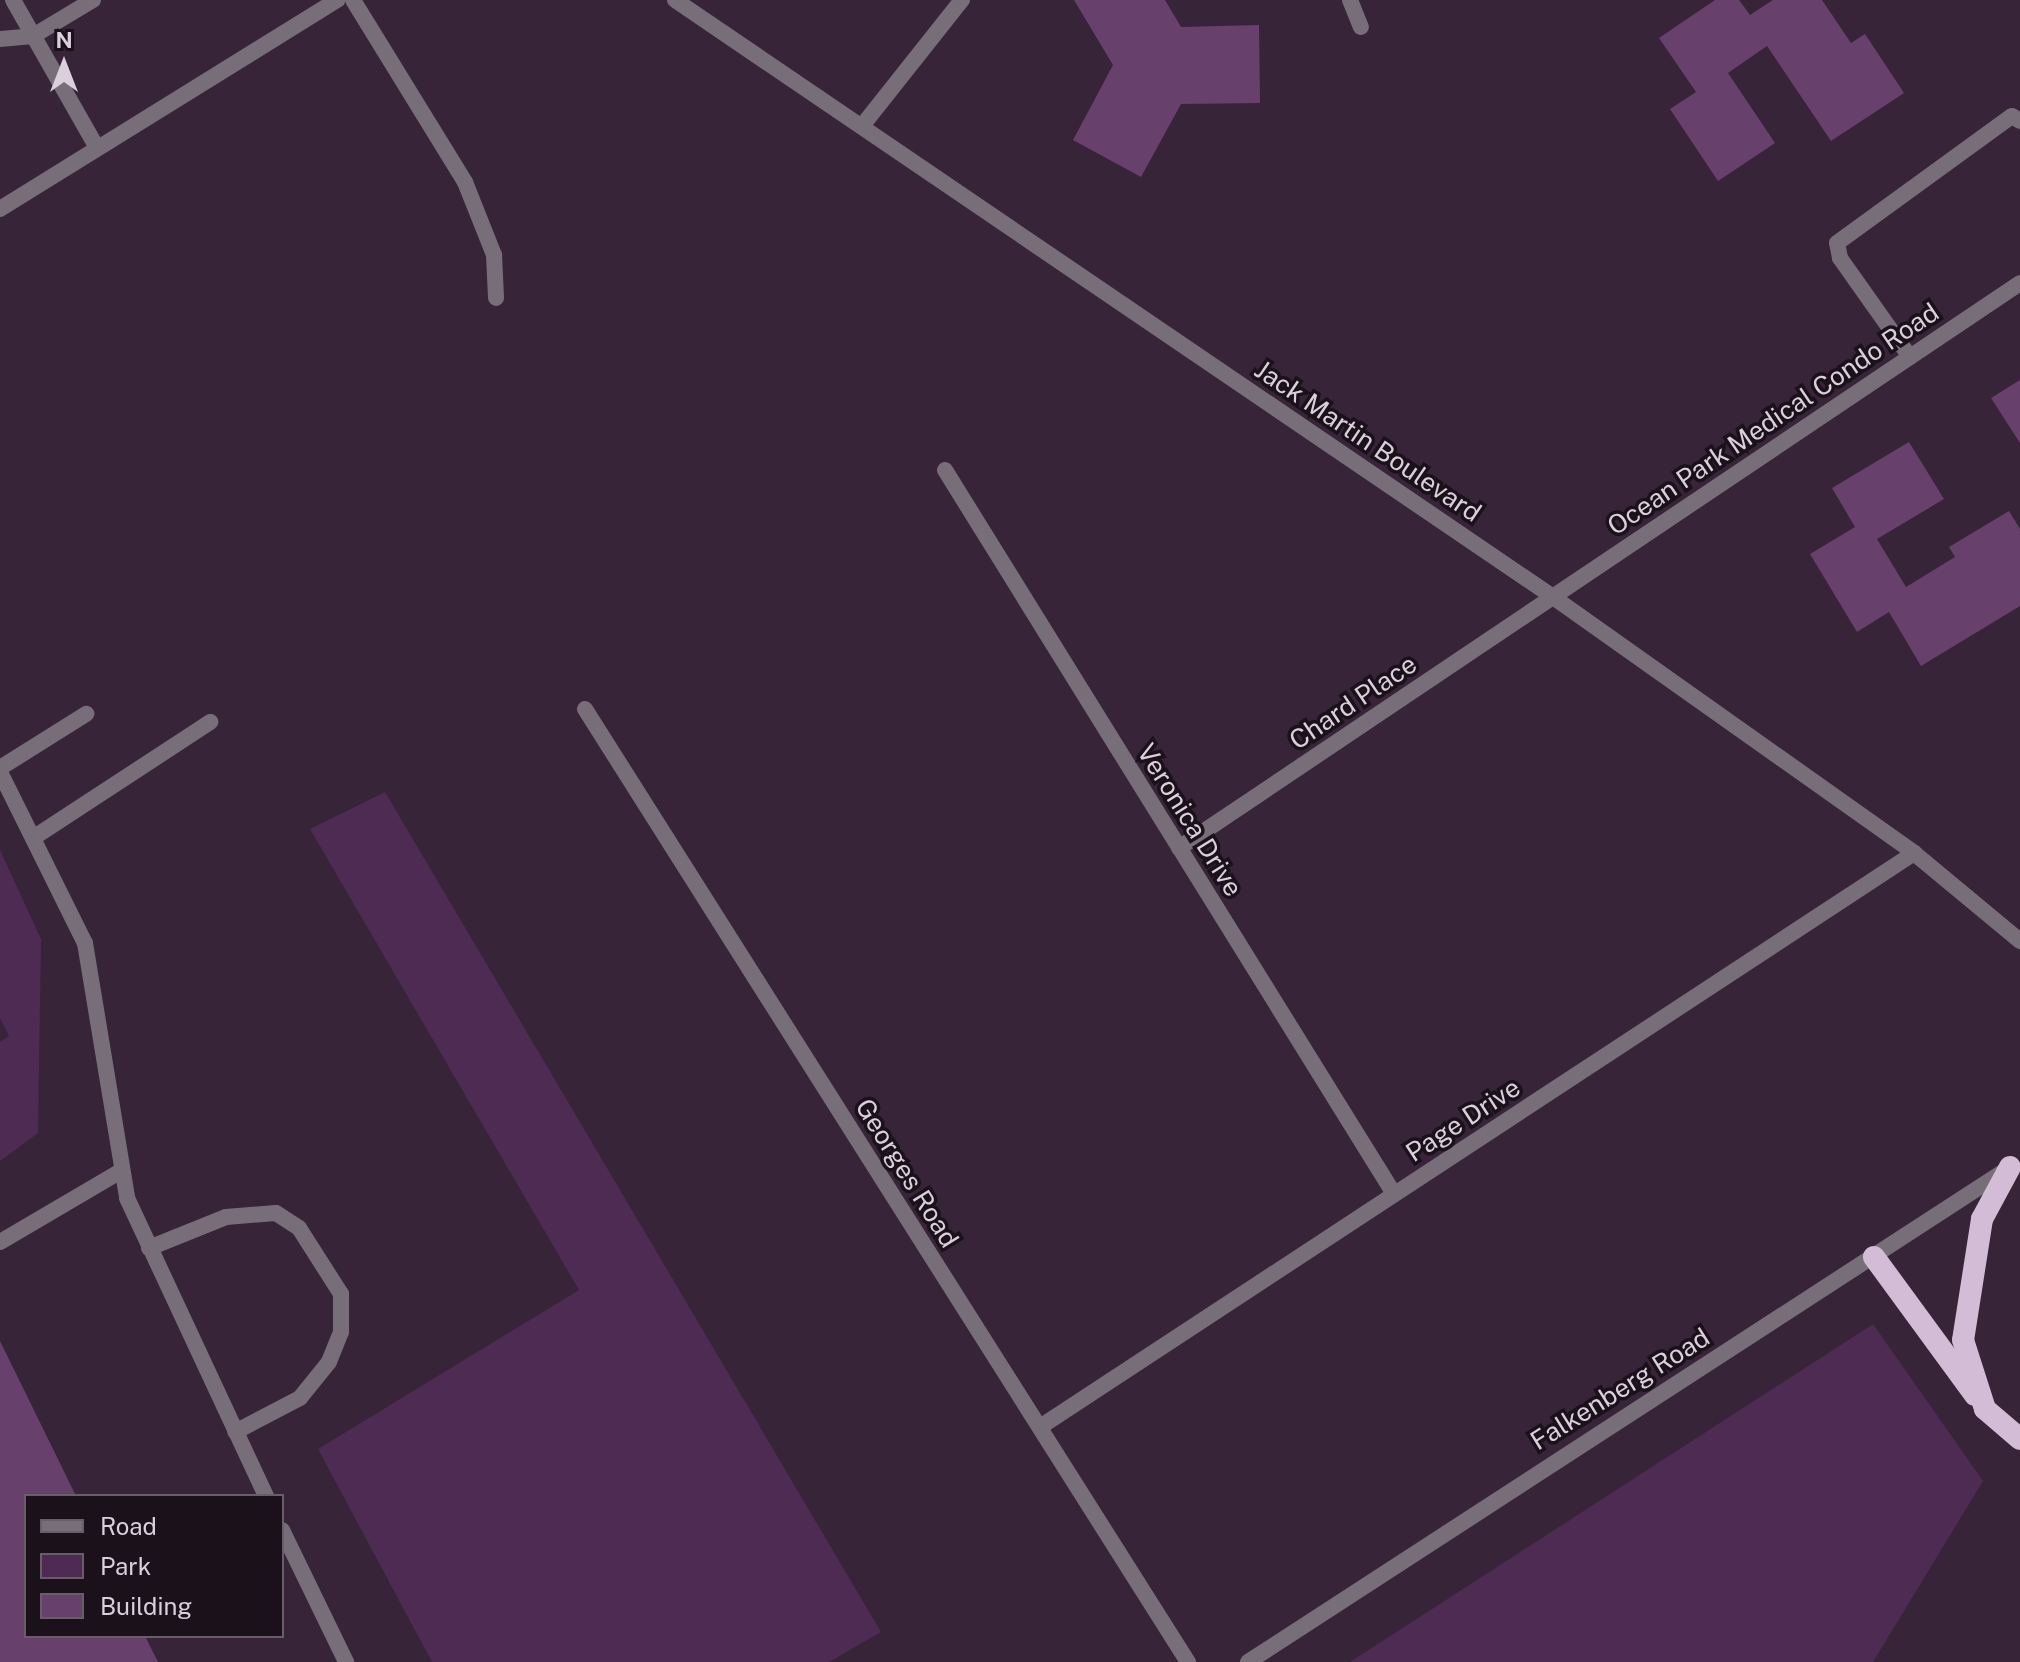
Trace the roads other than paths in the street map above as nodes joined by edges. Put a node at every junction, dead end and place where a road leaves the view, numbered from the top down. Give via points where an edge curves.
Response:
1 (13, 0) edge
2 (337, 0) edge
3 (353, 0) edge
4 (675, 0) edge
5 (962, 0) edge
6 (1350, 0) edge
7 (84, 2) edge
8 (1361, 27) dead end
9 (33, 36) junction
10 (0, 39) edge
11 (2016, 119) edge
12 (862, 126) junction
13 (97, 148) junction
14 (0, 209) edge
15 (2020, 283) edge
16 (496, 298) dead end
17 (1910, 357) junction
18 (945, 470) dead end
19 (1553, 597) junction
20 (585, 709) dead end
21 (86, 714) dead end
22 (210, 722) dead end
23 (0, 770) edge
24 (33, 838) junction
25 (1179, 848) junction
26 (1914, 853) junction
27 (2020, 941) edge
28 (2015, 1164) edge
29 (121, 1171) junction
30 (1394, 1194) junction
31 (0, 1242) edge
32 (149, 1248) junction
33 (1874, 1257) junction
34 (1985, 1409) junction
35 (1040, 1427) junction
36 (235, 1432) junction
37 (2020, 1439) edge
38 (265, 1494) edge
39 (284, 1534) edge
40 (346, 1662) edge
41 (1188, 1662) edge
42 (1248, 1662) edge

1 - 9 street
2 - 13 street
3 - 16 street via 465,182 494,255
4 - 12 street, Jack Martin Boulevard
5 - 12 street
6 - 8 street
7 - 9 street
9 - 10 street
9 - 13 street
11 - 17 street via 1837,243
12 - 19 street, Jack Martin Boulevard
13 - 14 street
15 - 17 street, Ocean Park Medical Condo Road
17 - 19 street, Ocean Park Medical Condo Road
18 - 25 street, Veronica Drive
19 - 25 street, Chard Place
19 - 26 street, Jack Martin Boulevard
20 - 35 street, Georges Road
21 - 23 street
22 - 24 street
23 - 24 street
24 - 29 street via 85,943
25 - 30 street, Veronica Drive
26 - 27 street, Jack Martin Boulevard
26 - 30 street, Page Drive
28 - 33 street, Falkenberg Road
28 - 34 highway via 1982,1219 1969,1275 1963,1340
29 - 31 street
29 - 32 street
30 - 35 street, Page Drive
32 - 36 street
32 - 36 street via 226,1217 276,1213 299,1228 341,1294 341,1332 329,1362 300,1398
33 - 34 highway
33 - 42 street, Falkenberg Road
34 - 37 highway
35 - 41 street, Georges Road
36 - 38 street
39 - 40 street

